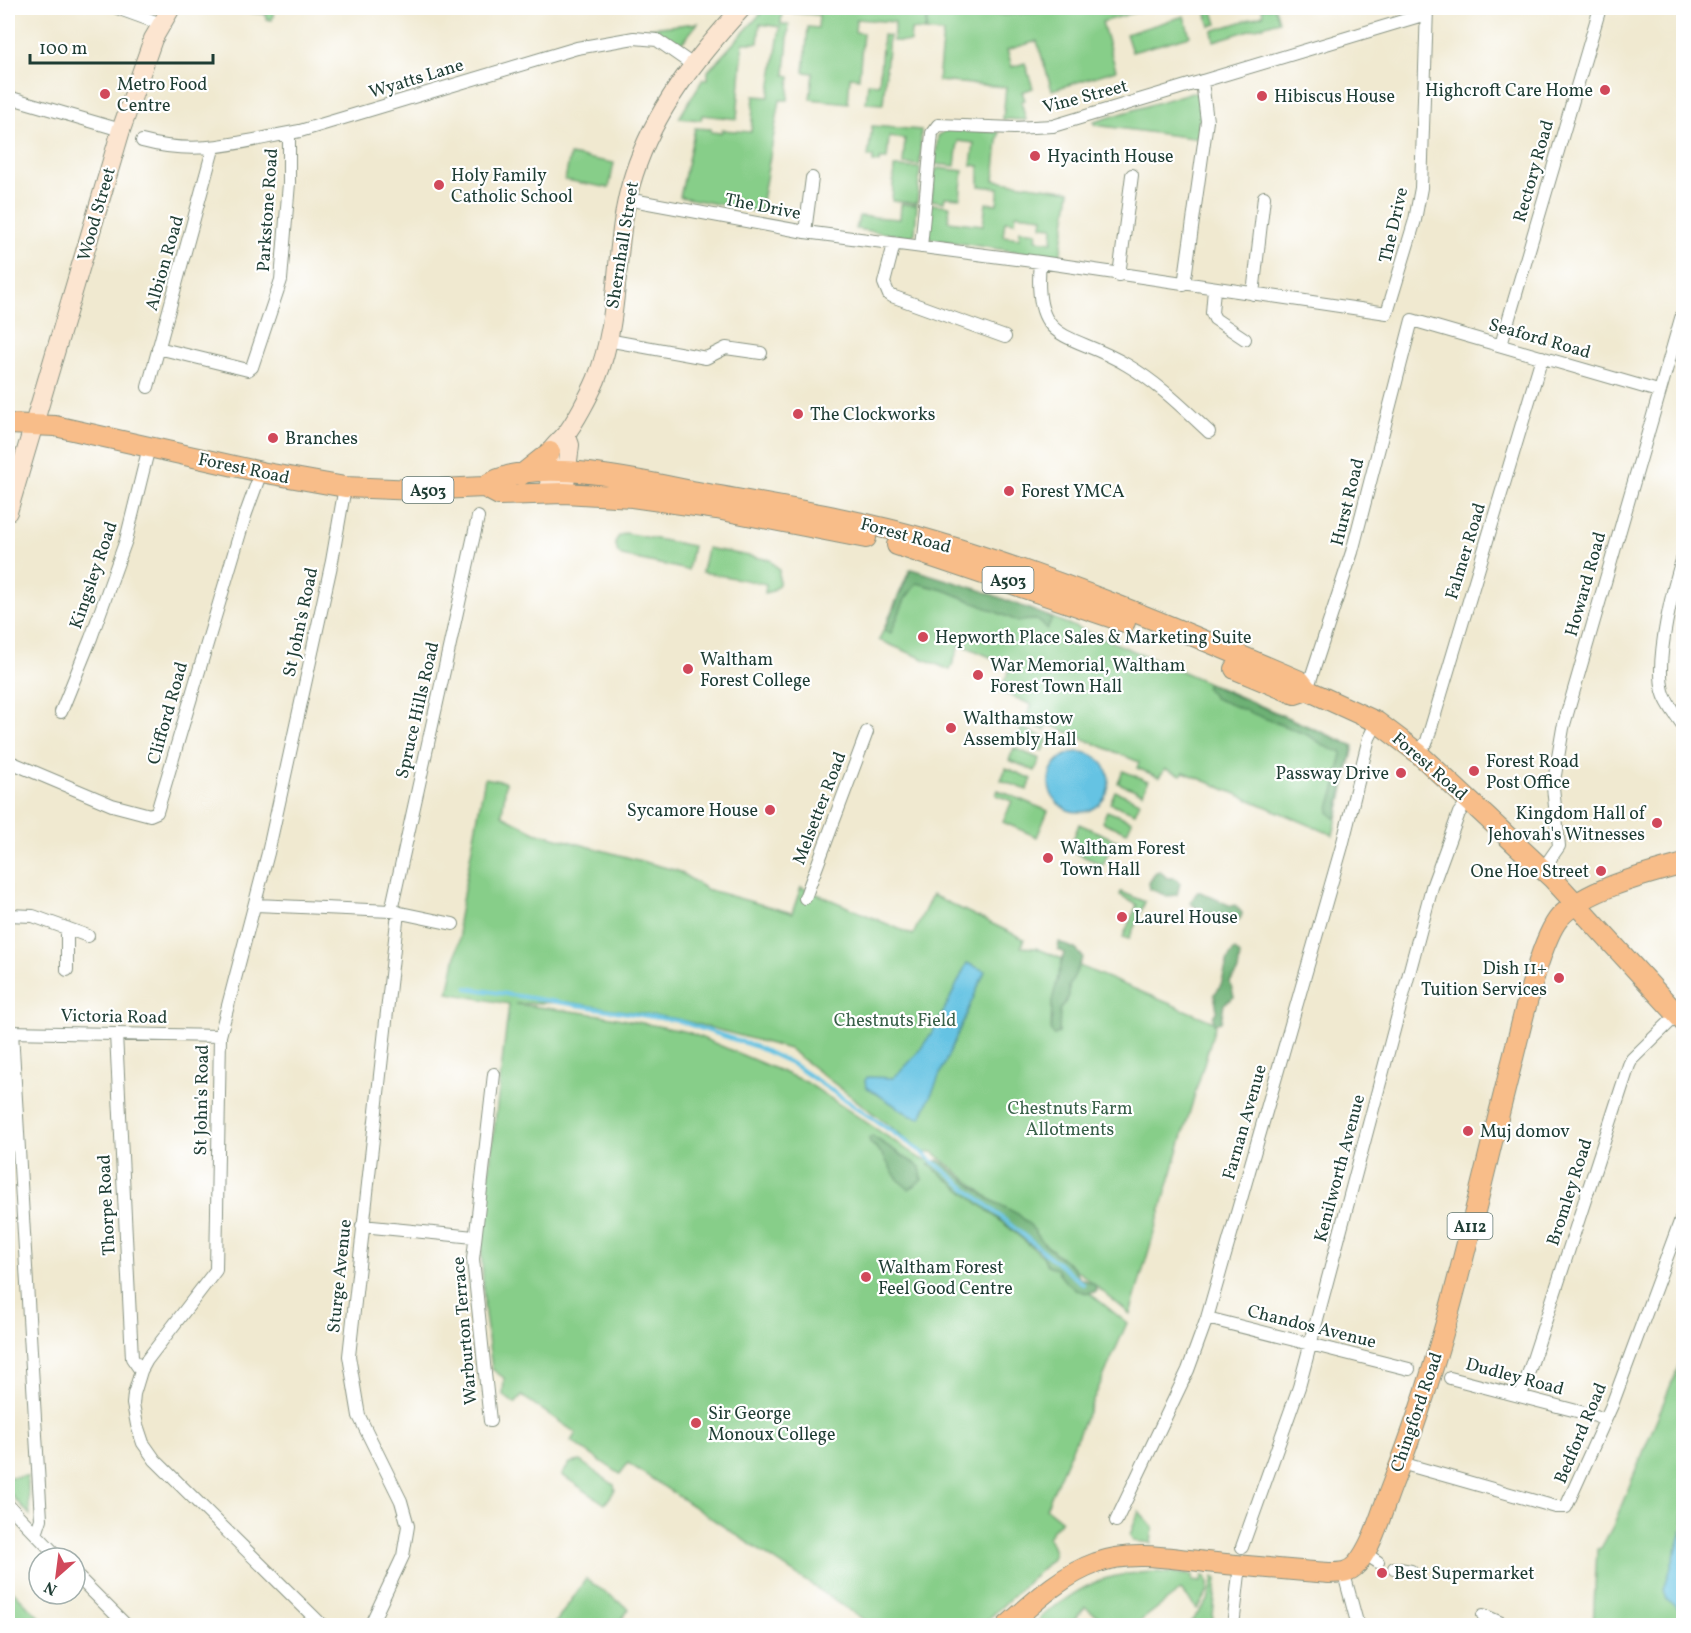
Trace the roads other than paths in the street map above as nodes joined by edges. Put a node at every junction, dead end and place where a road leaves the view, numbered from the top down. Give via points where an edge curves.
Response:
1 (117, 8) edge
2 (171, 8) edge
3 (742, 8) edge
4 (1600, 8) edge
5 (1427, 10) edge
6 (161, 24) junction
7 (693, 65) junction
8 (1202, 81) junction
9 (8, 97) edge
10 (121, 130) junction
11 (289, 133) junction
12 (142, 141) dead end
13 (213, 149) junction
14 (1132, 175) dead end
15 (812, 178) dead end
16 (1264, 197) dead end
17 (627, 199) junction
18 (805, 232) junction
19 (894, 244) junction
20 (921, 247) junction
21 (1040, 262) junction
22 (1119, 275) junction
23 (1184, 285) junction
24 (1214, 289) junction
25 (1254, 294) junction
26 (1683, 308) edge
27 (1412, 320) joint
28 (1005, 337) dead end
29 (1245, 339) dead end
30 (607, 340) junction
31 (1502, 345) junction
32 (158, 348) junction
33 (761, 353) dead end
34 (1542, 357) junction
35 (148, 387) dead end
36 (1658, 391) junction
37 (8, 424) edge
38 (34, 424) junction
39 (1209, 432) dead end
40 (566, 434) junction
41 (149, 447) junction
42 (550, 452) junction
43 (261, 472) junction
44 (557, 472) junction
45 (521, 475) junction
46 (345, 487) junction
47 (483, 488) junction
48 (557, 493) junction
49 (8, 512) edge
50 (478, 517) dead end
51 (1683, 554) edge
52 (1307, 690) junction
53 (61, 712) dead end
54 (1377, 722) junction
55 (1683, 727) edge
56 (867, 732) dead end
57 (1418, 753) junction
58 (8, 761) edge
59 (1469, 800) junction
60 (1683, 864) edge
61 (1547, 865) junction
62 (805, 898) dead end
63 (1577, 904) junction
64 (256, 905) junction
65 (394, 912) junction
66 (8, 915) edge
67 (453, 924) dead end
68 (67, 928) junction
69 (88, 936) dead end
70 (66, 970) dead end
71 (1677, 1020) edge
72 (10, 1032) edge
73 (116, 1034) junction
74 (220, 1036) junction
75 (494, 1074) dead end
76 (1683, 1210) edge
77 (362, 1226) junction
78 (474, 1237) junction
79 (1207, 1318) junction
80 (1311, 1345) junction
81 (1409, 1369) dead end
82 (141, 1371) junction
83 (1450, 1378) dead end
84 (1521, 1396) junction
85 (490, 1420) dead end
86 (1605, 1420) junction
87 (1401, 1463) junction
88 (8, 1505) edge
89 (1116, 1521) dead end
90 (36, 1534) junction
91 (48, 1546) edge
92 (1241, 1556) junction
93 (1394, 1568) dead end
94 (1411, 1571) dead end
95 (1344, 1574) junction
96 (87, 1586) edge
97 (1483, 1616) dead end
98 (1015, 1623) edge
99 (1504, 1625) edge
100 (127, 1626) edge
101 (323, 1626) edge
102 (370, 1626) edge
103 (1233, 1626) edge
104 (1358, 1626) edge

1 - 6 street
2 - 6 street, Wood Street
3 - 7 street, Shernhall Street
4 - 31 street, Rectory Road
5 - 8 street, Vine Street
5 - 25 street, The Drive via 1421,189 1387,313
6 - 10 street, Wood Street
7 - 11 street, Wyatts Lane via 657,40 634,38 577,48
7 - 17 street, Shernhall Street via 645,146
8 - 20 street, Vine Street via 1053,126 1014,129 938,125 932,133
8 - 23 street via 1207,121
9 - 10 street
10 - 38 street, Wood Street
11 - 13 street, Wyatts Lane
11 - 32 street, Parkstone Road via 281,280 251,369
12 - 13 street, Wyatts Lane
13 - 32 street, Albion Road
14 - 22 street
15 - 18 street
16 - 25 street
17 - 18 street, The Drive
17 - 30 street, Shernhall Street
18 - 19 street, The Drive
19 - 20 street, The Drive
19 - 28 street via 884,283 889,295
20 - 21 street, The Drive
21 - 22 street, The Drive
21 - 39 street via 1038,295 1053,328 1071,341 1129,366
22 - 23 street, The Drive
23 - 24 street, The Drive
24 - 25 street, The Drive
24 - 29 street via 1215,319
26 - 36 street, Howard Road
27 - 31 street, Seaford Road
27 - 52 street, Hurst Road via 1352,552
30 - 33 street via 706,358 726,348
30 - 40 street, Shernhall Street via 597,379
31 - 34 street, Seaford Road
32 - 35 street, Albion Road
34 - 36 street, Seaford Road
34 - 57 street, Falmer Road via 1427,741
36 - 61 street, Howard Road via 1563,728 1553,788 1559,846
37 - 38 main road, Forest Road / A503
38 - 41 main road, Forest Road / A503
38 - 49 street, Wood Street
40 - 42 street, Shernhall Street
40 - 44 street via 570,445
41 - 43 main road, Forest Road / A503
41 - 53 street, Kingsley Road via 126,540
42 - 44 street
42 - 45 main road
43 - 46 main road, Forest Road / A503
43 - 58 street, Clifford Road via 157,812 150,815 112,805
44 - 45 main road, Forest Road / A503
44 - 48 street
44 - 52 main road, Forest Road / A503 via 597,473 760,501 935,541 1093,595 1300,681
45 - 47 main road, Forest Road / A503 via 496,479
46 - 47 main road, Forest Road / A503
46 - 64 street, St John's Road
47 - 48 main road, Forest Road / A503 via 499,495
48 - 52 main road, Forest Road / A503 via 632,497 717,509 906,547 1129,623 1295,694
50 - 65 street, Spruce Hills Road
51 - 55 street via 1660,673 1663,692
52 - 54 main road, Forest Road / A503
54 - 57 main road, Forest Road / A503
54 - 79 street, Farnan Avenue via 1369,738
56 - 62 street, Melsetter Road
57 - 59 main road, Forest Road / A503
59 - 61 main road, Forest Road / A503
59 - 80 street, Kenilworth Avenue via 1459,813 1432,887
60 - 63 main road, A112 via 1616,885
61 - 63 main road, Forest Road / A503
63 - 71 main road, Forest Road / A503
63 - 87 main road, Chingford Road / A112 via 1554,925 1542,954 1436,1358
64 - 65 street
64 - 74 street, St John's Road
65 - 67 street
65 - 77 street, Sturge Avenue
66 - 68 street via 33,916
68 - 69 street
68 - 70 street
71 - 84 street, Bromley Road via 1629,1065
72 - 73 street, Victoria Road
72 - 90 street via 37,1431 41,1519
73 - 74 street, Victoria Road
73 - 82 street, Thorpe Road via 132,1359
74 - 82 street, St John's Road via 216,1270
75 - 78 street, Warburton Terrace
76 - 86 street, Bedford Road
77 - 78 street, Warburton Terrace
77 - 102 street, Sturge Avenue via 350,1338 351,1380 359,1416 401,1501 408,1526 403,1556
78 - 85 street, Warburton Terrace
79 - 80 street, Chandos Avenue
79 - 89 street, Farnan Avenue via 1188,1370
80 - 81 street, Chandos Avenue
80 - 92 street, Kenilworth Avenue
82 - 101 street, St John's Road via 133,1404 143,1443 155,1460
83 - 84 street, Dudley Road
84 - 86 street, Dudley Road
86 - 87 street, Bedford Road via 1569,1503 1562,1508
87 - 95 main road, Chingford Road / A112 via 1371,1557
88 - 90 street
90 - 91 street
92 - 95 main road
92 - 98 main road via 1140,1556 1102,1561 1058,1584
92 - 103 street, Kenilworth Avenue
93 - 94 street
95 - 104 street
96 - 100 street
97 - 99 street

